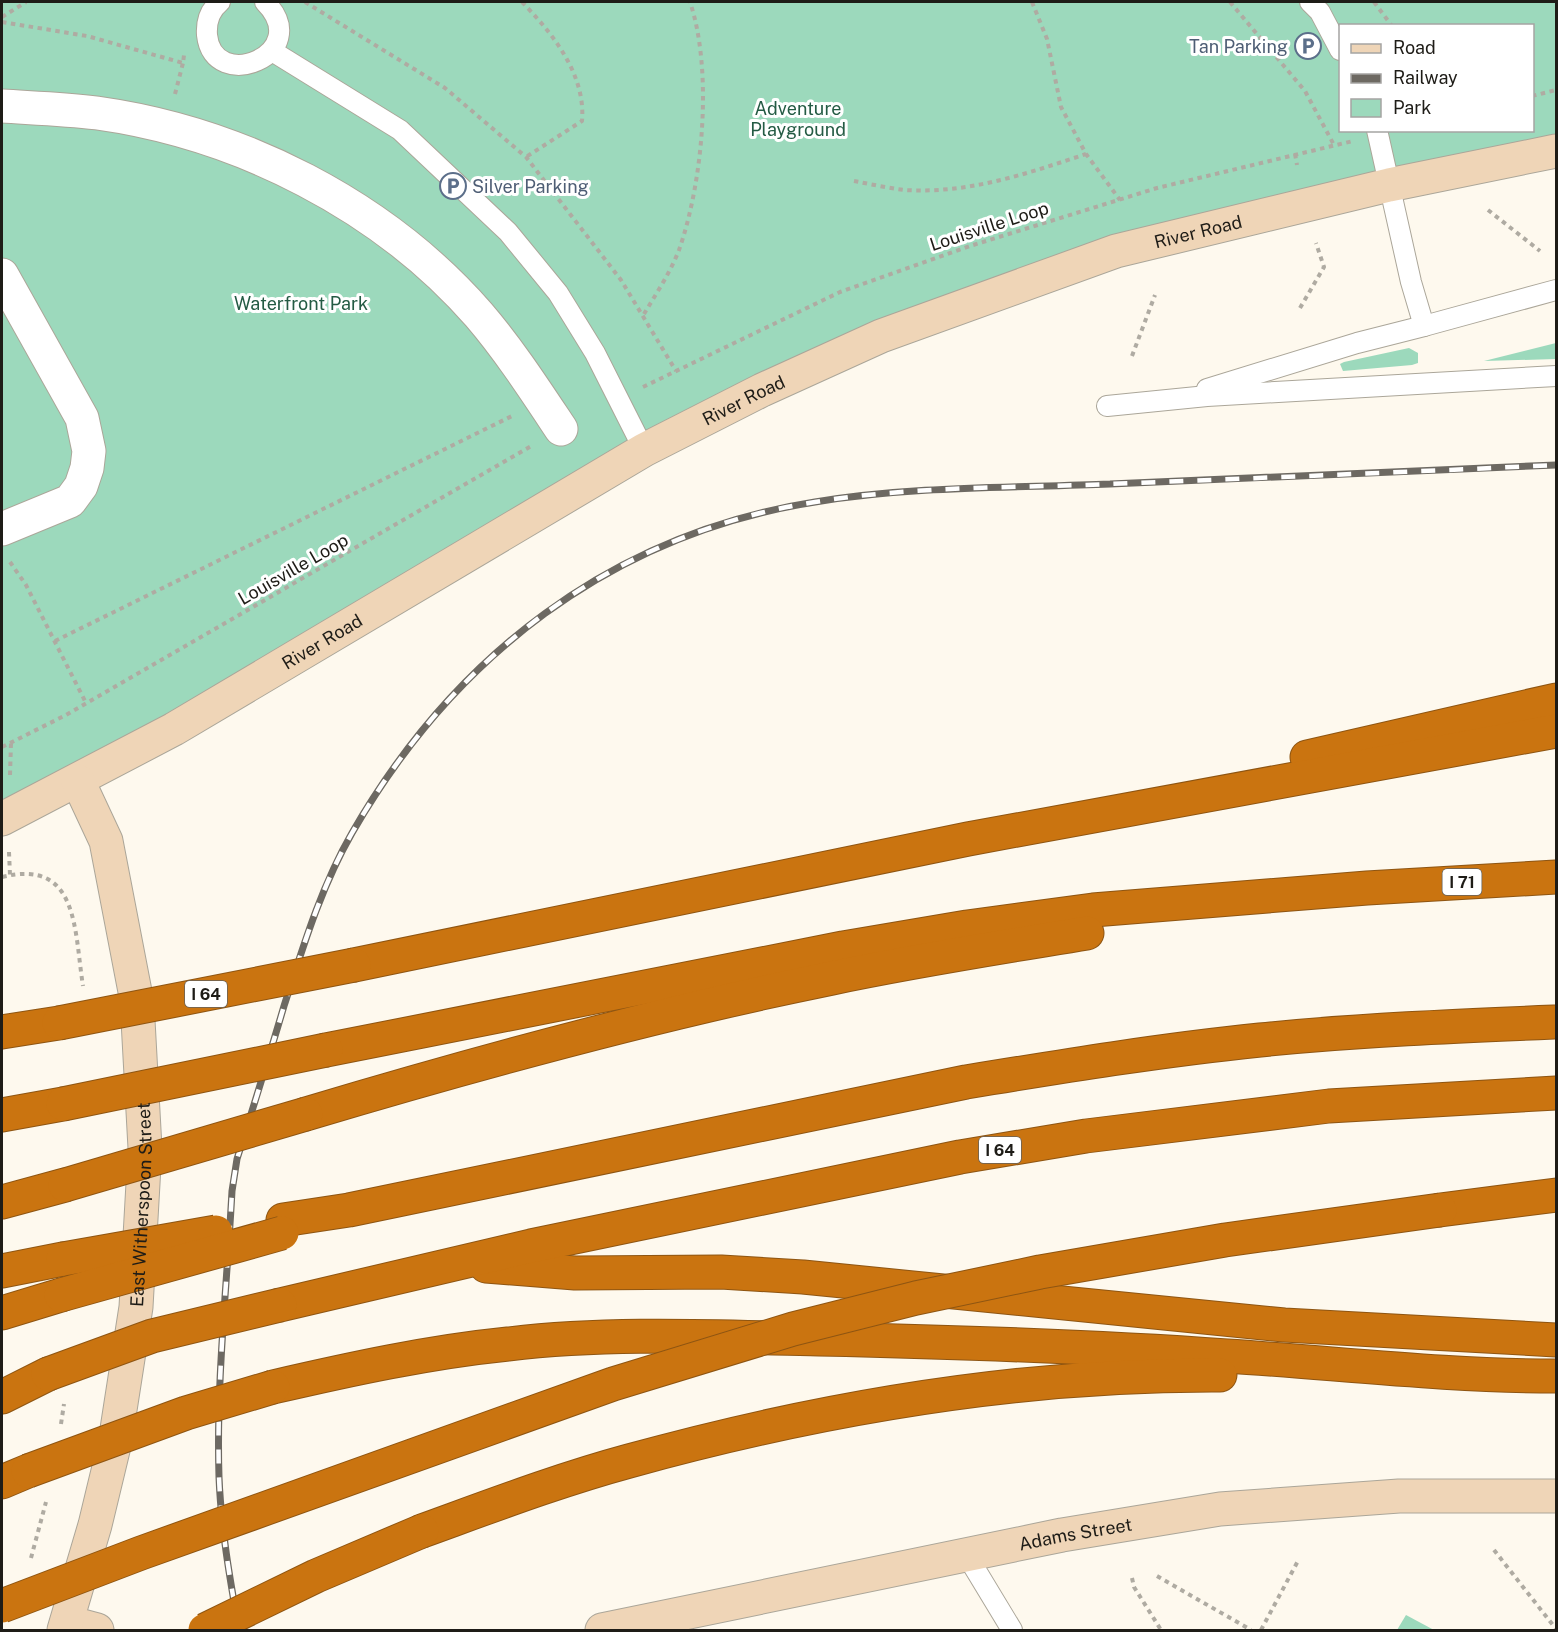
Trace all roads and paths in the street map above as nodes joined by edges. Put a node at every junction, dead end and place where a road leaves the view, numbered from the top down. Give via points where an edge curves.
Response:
1 (26, 2) edge
2 (220, 2) edge
3 (265, 2) edge
4 (305, 2) edge
5 (320, 2) edge
6 (522, 2) edge
7 (690, 2) edge
8 (1032, 2) edge
9 (1230, 2) edge
10 (1310, 2) edge
11 (1374, 2) edge
12 (320, 10) junction
13 (2, 17) edge
14 (2, 22) edge
15 (1390, 24) edge
16 (1339, 46) edge
17 (272, 51) junction
18 (185, 52) dead end
19 (1557, 90) edge
20 (1534, 96) edge
21 (2, 106) edge
22 (1377, 132) edge
23 (1358, 139) dead end
24 (1334, 145) junction
25 (1557, 152) edge
26 (1086, 154) junction
27 (1295, 154) junction
28 (526, 157) junction
29 (1298, 165) dead end
30 (854, 180) dead end
31 (1389, 185) junction
32 (1120, 200) junction
33 (1488, 210) dead end
34 (1316, 243) dead end
35 (1540, 251) dead end
36 (2, 275) edge
37 (1557, 290) edge
38 (1155, 295) dead end
39 (1300, 308) dead end
40 (644, 314) junction
41 (1425, 326) junction
42 (1132, 356) dead end
43 (676, 371) junction
44 (1557, 376) edge
45 (645, 386) dead end
46 (1170, 400) junction
47 (542, 402) junction
48 (1107, 406) dead end
49 (561, 429) joint
50 (644, 450) junction
51 (4, 543) edge
52 (55, 641) junction
53 (1557, 700) edge
54 (86, 703) junction
55 (1557, 731) edge
56 (2, 747) edge
57 (78, 781) junction
58 (2, 819) edge
59 (968, 839) junction
60 (1557, 877) edge
61 (1367, 888) junction
62 (1557, 1022) edge
63 (2, 1032) edge
64 (1557, 1093) edge
65 (2, 1115) edge
66 (1557, 1195) edge
67 (2, 1202) edge
68 (282, 1226) junction
69 (452, 1264) junction
70 (2, 1271) edge
71 (2, 1313) edge
72 (1557, 1340) edge
73 (1479, 1376) junction
74 (1557, 1376) edge
75 (2, 1397) edge
76 (15, 1477) edge
77 (1557, 1496) edge
78 (1494, 1550) dead end
79 (966, 1554) junction
80 (1299, 1559) dead end
81 (1157, 1576) dead end
82 (1132, 1578) dead end
83 (2, 1606) edge
84 (76, 1628) edge
85 (1557, 1629) edge
86 (205, 1630) edge
87 (602, 1630) edge
88 (1012, 1630) edge
89 (1161, 1630) edge
90 (1251, 1630) edge
91 (1261, 1630) edge

1 - 13 path
2 - 17 lane via 209,14 206,27 213,52 224,61 249,65
3 - 17 lane via 275,13 279,26
4 - 12 path
5 - 12 path
6 - 28 path via 553,35 583,106 582,121
7 - 40 path via 702,74 700,152 679,250
8 - 26 path via 1047,39 1062,107
9 - 24 path via 1305,91
10 - 16 lane
11 - 15 path
12 - 28 path via 445,88
14 - 18 path via 87,36 183,63
17 - 50 lane via 400,130 508,232 558,293 595,353
19 - 20 path
21 - 47 street via 96,113 195,135 243,151 333,196 376,223 448,283 497,337
22 - 31 lane
23 - 24 path, Louisville Loop
24 - 27 path, Louisville Loop
25 - 31 street, River Road
26 - 30 path via 1015,178 968,187 903,190
26 - 32 path
27 - 29 path
27 - 32 path, Louisville Loop
28 - 40 path
31 - 41 lane
31 - 50 street, River Road via 1116,251 982,297 826,360
32 - 43 path, Louisville Loop via 1031,225 840,292
33 - 35 path
34 - 39 path via 1324,267
36 - 51 street via 82,418 89,451 84,477 70,501
37 - 41 lane
38 - 42 path
40 - 43 path
41 - 46 lane
43 - 45 path, Louisville Loop
44 - 46 lane
46 - 48 lane
47 - 49 street
47 - 52 path
49 - 54 path, Louisville Loop
50 - 57 street, River Road via 174,729
51 - 52 path
52 - 54 path
53 - 59 highway via 1459,720
54 - 56 path, Louisville Loop
55 - 59 highway, I 64
57 - 58 street, River Road
57 - 84 street, East Witherspoon Street via 106,841 137,1002 145,1148 136,1307 115,1442
59 - 63 highway, I 64, bridge via 354,965
60 - 61 highway, I 71
61 - 65 highway, bridge via 1093,910 967,927 820,952
61 - 67 highway, bridge via 832,978 474,1064
62 - 68 highway via 1260,1040 1051,1068
64 - 69 highway, I 64 via 1329,1106 1086,1136 960,1157
66 - 83 highway, bridge via 1225,1240 1040,1272 793,1329 613,1384
68 - 70 highway, bridge
68 - 71 highway, bridge
69 - 72 highway via 575,1273 721,1272 803,1277 1284,1325
69 - 75 highway, I 64, bridge via 152,1336 48,1374
73 - 74 highway
73 - 76 highway, bridge via 1226,1355 959,1342 590,1338 510,1343 351,1369 273,1388 186,1413
73 - 86 highway, bridge via 1205,1375 1026,1385 834,1412 627,1461 532,1491 422,1531 316,1576
77 - 79 street, Adams Street via 1399,1496 1220,1509
78 - 85 path
79 - 87 street, Adams Street
79 - 88 lane
80 - 91 path
81 - 90 path
82 - 89 path

